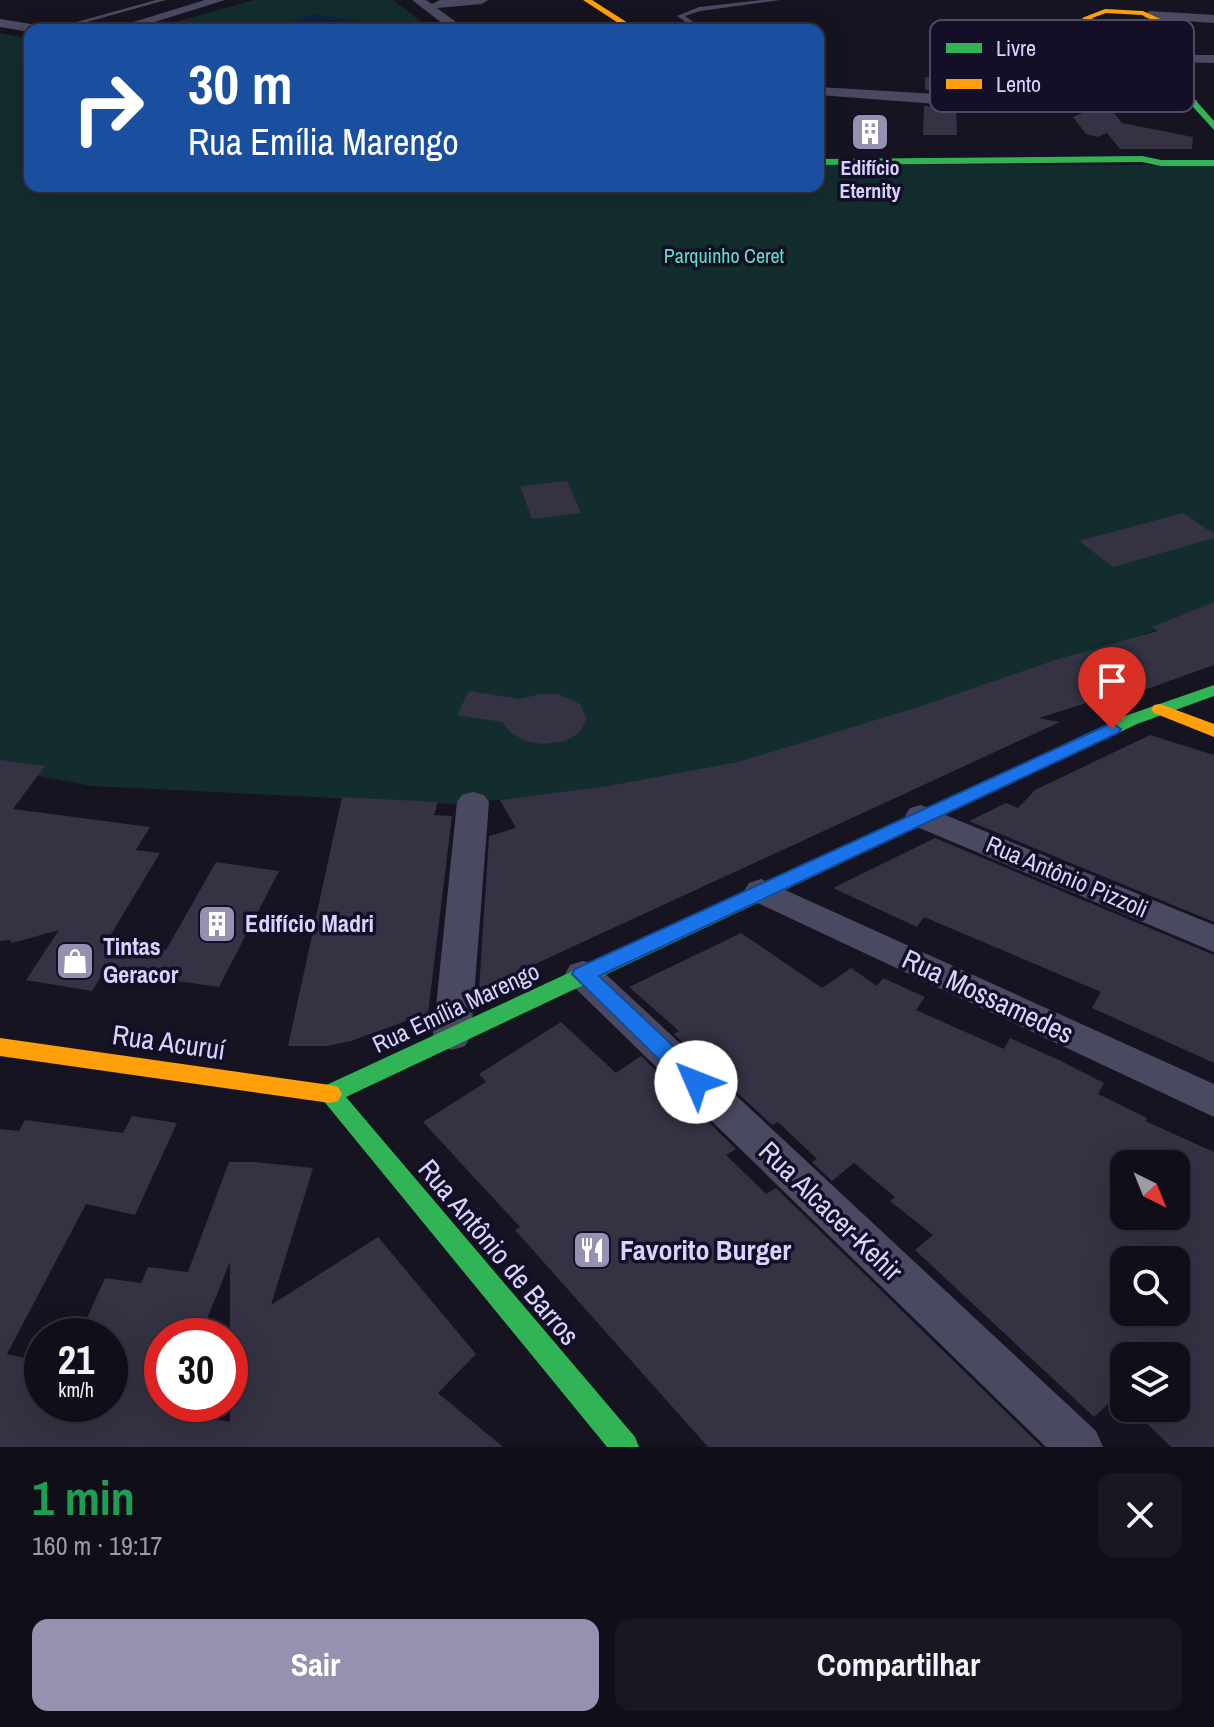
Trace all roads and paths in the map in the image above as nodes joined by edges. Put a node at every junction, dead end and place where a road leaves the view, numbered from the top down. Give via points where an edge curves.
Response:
1 (163, 0) edge
2 (219, 0) edge
3 (237, 0) edge
4 (418, 0) edge
5 (482, 0) edge
6 (573, 0) edge
7 (587, 0) edge
8 (778, 0) edge
9 (1074, 0) edge
10 (1105, 0) edge
11 (436, 2) edge
12 (1127, 11) junction
13 (1090, 14) junction
14 (1087, 20) edge
15 (1147, 20) edge
16 (76, 23) dead end
17 (135, 24) edge
18 (155, 24) edge
19 (453, 24) edge
20 (456, 24) edge
21 (609, 24) edge
22 (625, 24) edge
23 (692, 24) edge
24 (0, 25) edge
25 (24, 28) edge
26 (24, 32) edge
27 (1194, 84) edge
28 (824, 91) edge
29 (930, 99) edge
30 (1194, 105) edge
31 (1213, 105) edge
32 (1214, 127) edge
33 (1214, 155) edge
34 (1142, 159) junction
35 (825, 160) edge
36 (1214, 163) edge
37 (1214, 690) edge
38 (1160, 709) junction
39 (1214, 731) edge
40 (473, 802) dead end
41 (921, 816) junction
42 (761, 891) junction
43 (1214, 939) edge
44 (583, 974) junction
45 (452, 1036) junction
46 (0, 1047) edge
47 (330, 1094) junction
48 (1214, 1101) edge
49 (625, 1447) edge
50 (1079, 1447) edge

1 - 16 lane
2 - 17 street
3 - 18 street
4 - 19 street
5 - 11 street
6 - 21 street
7 - 22 street
8 - 23 lane via 680,16
9 - 13 street
10 - 12 street
11 - 20 street
12 - 13 street
12 - 15 street
13 - 14 street
24 - 25 street
24 - 26 street
27 - 31 street
28 - 29 street
30 - 32 street
33 - 34 street
34 - 35 street
34 - 36 street
37 - 38 street, Rua Emília Marengo
38 - 39 street
38 - 41 street, Rua Emília Marengo
40 - 45 street
41 - 42 street, Rua Emília Marengo
41 - 43 street, Rua Antônio Pizzoli
42 - 44 street, Rua Emília Marengo
42 - 48 street, Rua Mossamedes
44 - 45 street, Rua Emília Marengo
44 - 50 street, Rua Alcacer-Kehir
45 - 47 street, Rua Emília Marengo
46 - 47 street, Rua Acuruí
47 - 49 street, Rua Antônio de Barros

